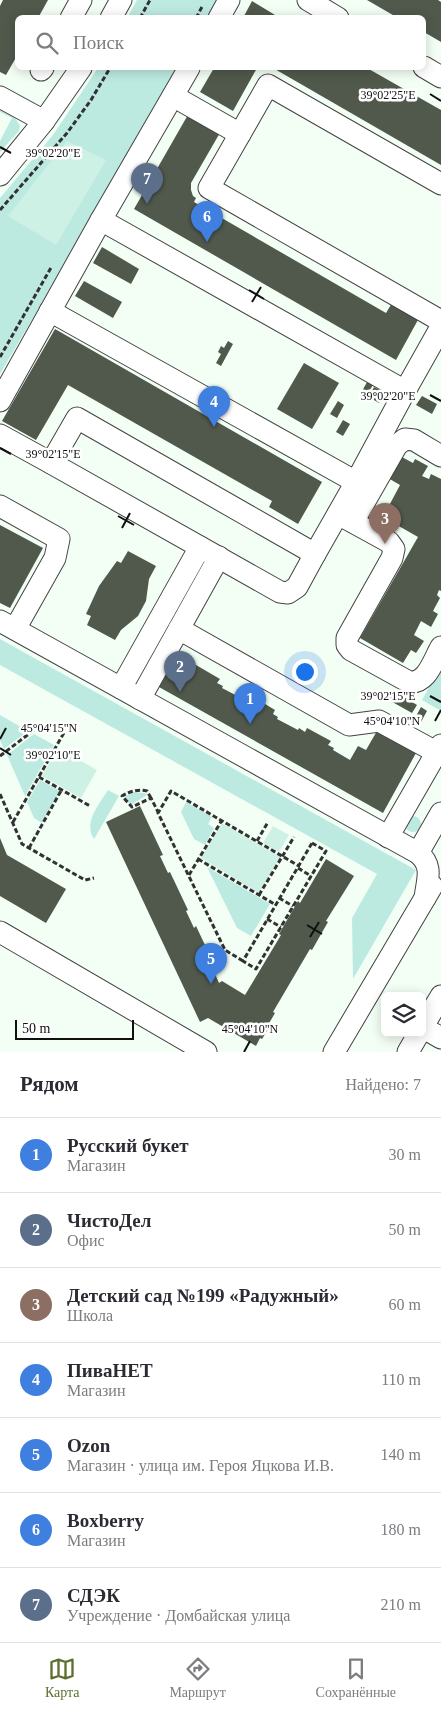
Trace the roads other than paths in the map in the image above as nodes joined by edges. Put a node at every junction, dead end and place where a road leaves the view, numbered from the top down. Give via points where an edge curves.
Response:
1 (80, 0) edge
2 (121, 0) edge
3 (229, 0) edge
4 (308, 0) edge
5 (72, 15) edge
6 (113, 15) edge
7 (220, 15) edge
8 (333, 15) edge
9 (426, 68) edge
10 (80, 70) edge
11 (188, 70) edge
12 (441, 77) edge
13 (173, 96) junction
14 (0, 97) edge
15 (44, 121) junction
16 (240, 134) junction
17 (1, 173) edge
18 (441, 184) edge
19 (101, 220) junction
20 (50, 311) junction
21 (441, 321) edge
22 (441, 327) edge
23 (405, 392) junction
24 (0, 401) edge
25 (0, 435) edge
26 (441, 456) edge
27 (51, 463) junction
28 (356, 482) junction
29 (0, 506) edge
30 (346, 518) junction
31 (209, 552) junction
32 (315, 554) junction
33 (8, 625) edge
34 (179, 629) junction
35 (441, 647) edge
36 (121, 688) junction
37 (140, 699) junction
38 (439, 749) edge
39 (441, 813) edge
40 (388, 836) junction
41 (418, 853) junction
42 (441, 870) edge
43 (425, 898) junction
44 (0, 932) edge
45 (441, 996) edge
46 (426, 1021) edge
47 (426, 1030) edge
48 (417, 1037) edge
49 (441, 1038) edge
50 (206, 1052) edge
51 (334, 1052) edge
52 (408, 1052) edge

1 - 5 street
2 - 6 street
3 - 7 street
4 - 8 street
9 - 12 street
10 - 15 street
11 - 13 street
13 - 16 street
13 - 19 street
14 - 15 street
15 - 17 street
16 - 18 street via 268,85
16 - 21 street via 209,188
19 - 20 street
19 - 23 street
20 - 24 street
20 - 28 street
22 - 23 street
23 - 28 street
25 - 27 street
26 - 30 street via 414,440 405,439 397,445
27 - 31 street
27 - 32 street via 77,418
28 - 30 street
29 - 33 street via 60,539 55,558
30 - 32 street
30 - 35 street via 388,542 394,549 347,638 347,646 408,682 416,683 423,679
31 - 32 street via 280,592 288,593 297,587
31 - 34 street
31 - 36 street
33 - 36 street
34 - 37 street
34 - 38 street via 349,725 379,720
36 - 37 street
37 - 40 street
38 - 40 street via 418,767
39 - 41 street
40 - 41 street
41 - 43 street via 428,867
42 - 43 street
43 - 51 street
44 - 50 street
45 - 46 street
47 - 49 street
48 - 52 street

